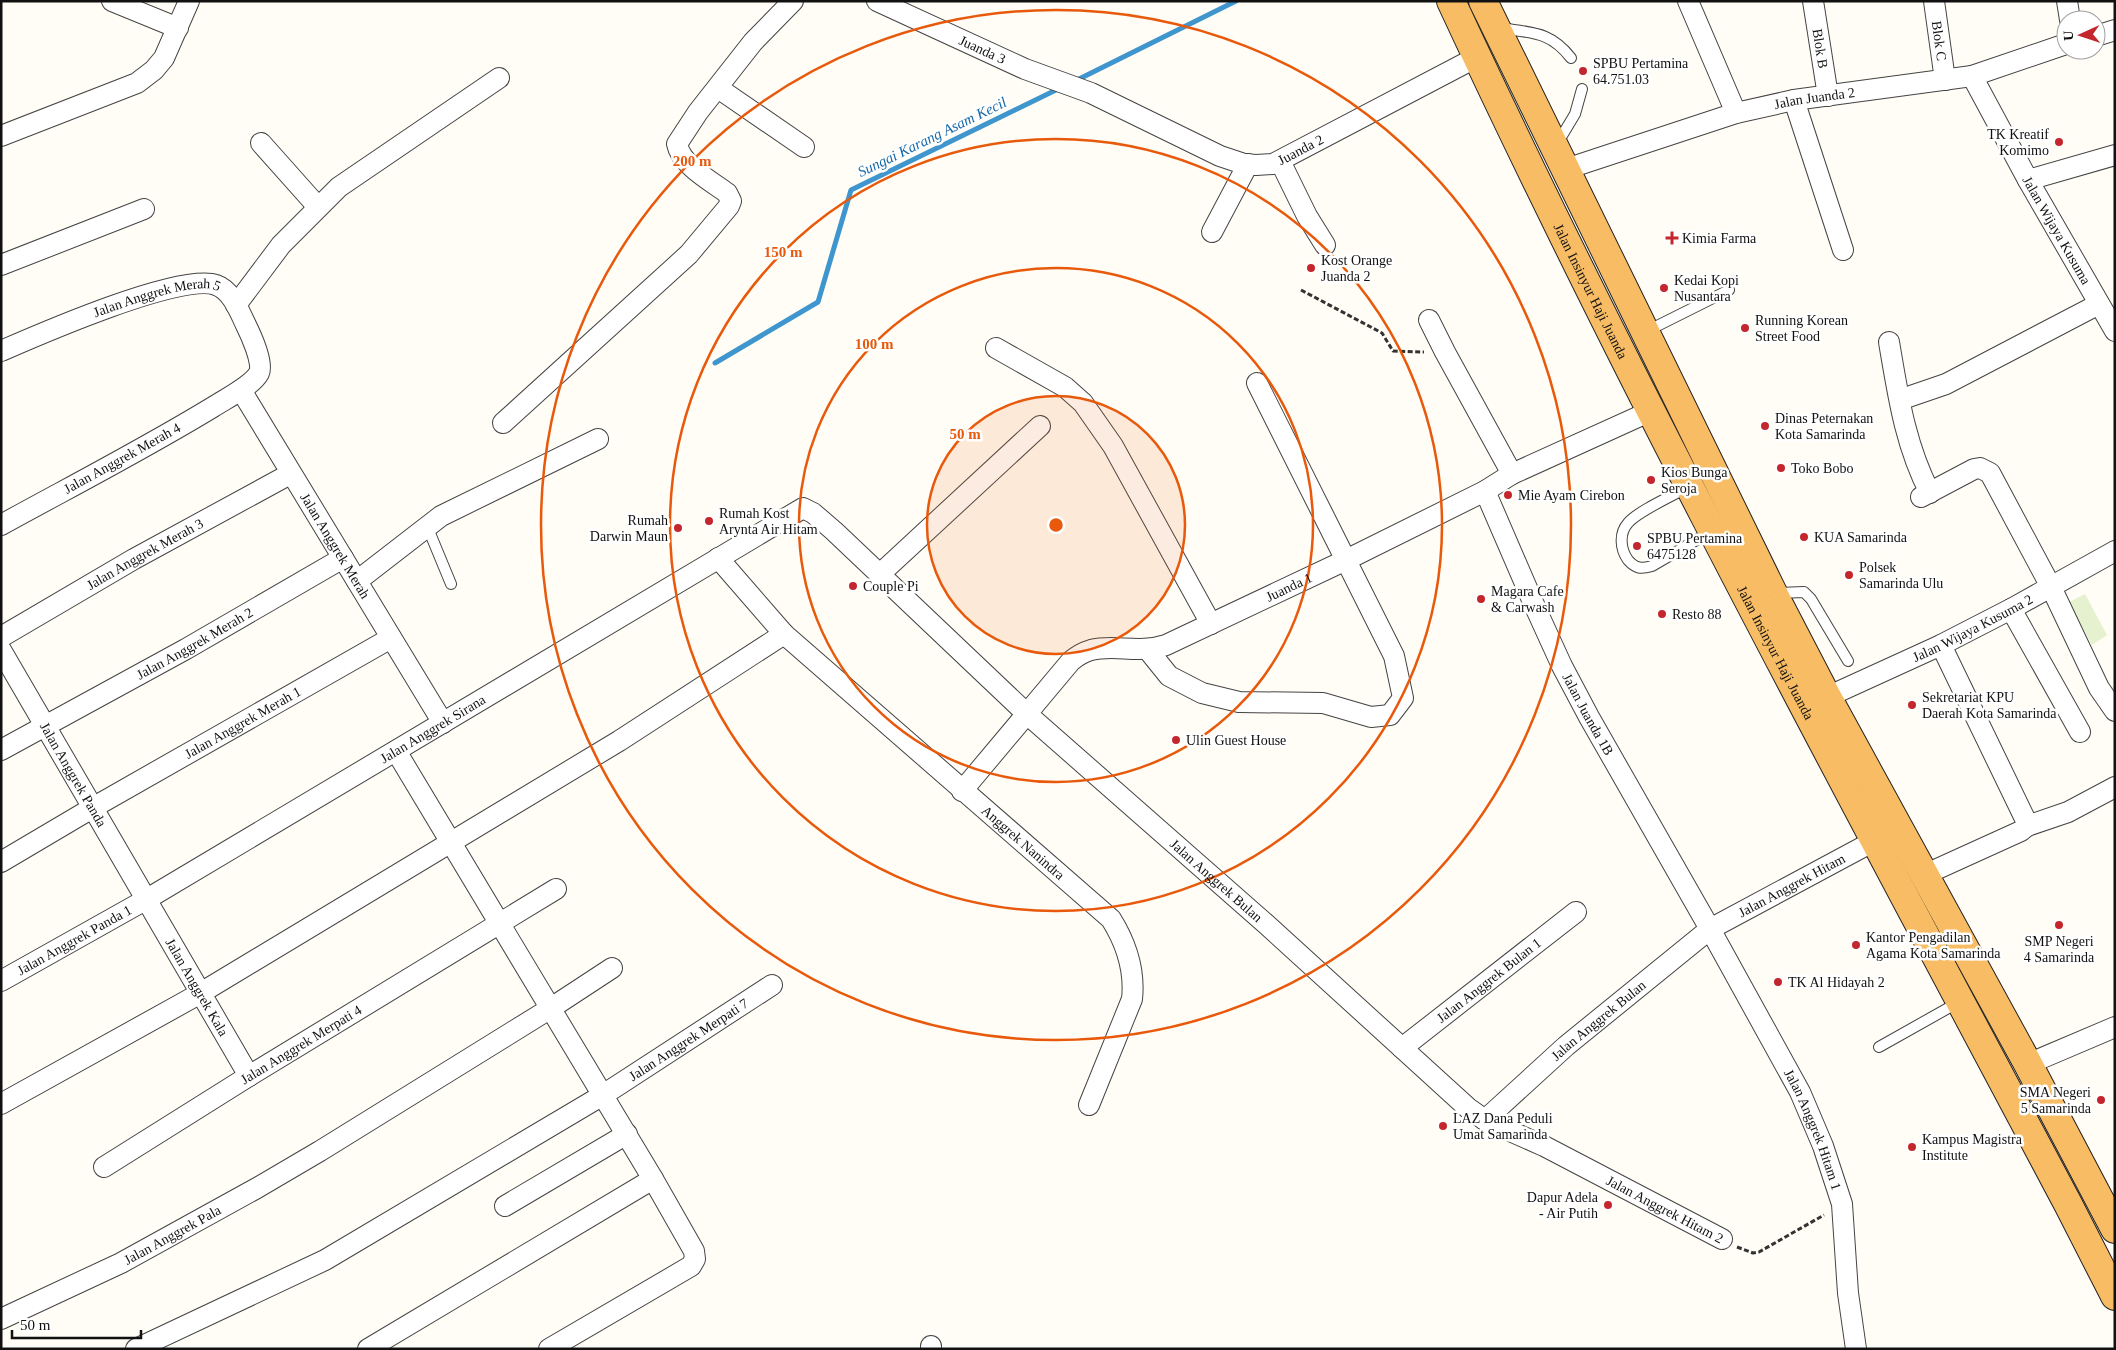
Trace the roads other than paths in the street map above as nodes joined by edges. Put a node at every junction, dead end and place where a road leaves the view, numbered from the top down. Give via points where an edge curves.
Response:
1 (112, 1) edge
2 (190, 1) edge
3 (793, 1) edge
4 (877, 1) edge
5 (1452, 1) edge
6 (1484, 1) edge
7 (1688, 1) edge
8 (1813, 1) edge
9 (1934, 1) edge
10 (178, 28) junction
11 (1496, 28) junction
12 (2056, 47) edge
13 (1477, 57) junction
14 (1571, 58) dead end
15 (1972, 76) junction
16 (499, 78) dead end
17 (1945, 80) junction
18 (718, 88) junction
19 (1582, 88) dead end
20 (1091, 93) joint
21 (1828, 96) junction
22 (1794, 100) junction
23 (1736, 113) junction
24 (1, 136) edge
25 (261, 143) dead end
26 (804, 146) dead end
27 (2115, 155) edge
28 (1561, 158) junction
29 (1280, 161) junction
30 (1248, 164) junction
31 (2028, 180) junction
32 (318, 207) junction
33 (144, 209) dead end
34 (1212, 232) dead end
35 (1325, 246) dead end
36 (1843, 250) dead end
37 (1, 265) edge
38 (1729, 290) dead end
39 (2099, 304) junction
40 (236, 305) junction
41 (1430, 320) dead end
42 (2115, 331) edge
43 (1646, 332) junction
44 (1890, 342) dead end
45 (996, 348) dead end
46 (1, 351) edge
47 (1257, 383) dead end
48 (241, 390) junction
49 (1908, 397) dead end
50 (1651, 411) junction
51 (503, 423) dead end
52 (1040, 426) dead end
53 (598, 439) dead end
54 (290, 474) junction
55 (1512, 474) junction
56 (1689, 486) junction
57 (1486, 491) junction
58 (1, 525) edge
59 (427, 526) junction
60 (1712, 531) junction
61 (2115, 550) edge
62 (343, 558) junction
63 (718, 558) junction
64 (1346, 560) junction
65 (880, 574) junction
66 (357, 580) junction
67 (451, 584) dead end
68 (2051, 587) junction
69 (1761, 599) junction
70 (2011, 610) junction
71 (1211, 624) junction
72 (784, 634) junction
73 (1, 637) edge
74 (391, 638) junction
75 (1941, 645) junction
76 (1, 650) edge
77 (1148, 650) junction
78 (1848, 661) dead end
79 (1827, 697) junction
80 (2115, 711) edge
81 (1027, 714) junction
82 (444, 723) junction
83 (46, 726) junction
84 (2080, 732) dead end
85 (1, 750) edge
86 (396, 751) junction
87 (2115, 786) edge
88 (962, 791) junction
89 (94, 807) junction
90 (2027, 826) junction
91 (451, 841) junction
92 (1874, 841) junction
93 (1, 862) edge
94 (1924, 874) junction
95 (556, 889) dead end
96 (147, 899) junction
97 (1576, 912) dead end
98 (500, 923) junction
99 (1710, 929) junction
100 (612, 968) dead end
101 (1, 981) edge
102 (772, 984) dead end
103 (200, 994) junction
104 (1959, 1001) junction
105 (551, 1008) junction
106 (2115, 1027) edge
107 (1879, 1047) dead end
108 (1402, 1048) junction
109 (2028, 1064) junction
110 (248, 1076) junction
111 (603, 1095) junction
112 (1, 1104) edge
113 (1089, 1105) dead end
114 (1485, 1120) junction
115 (627, 1134) junction
116 (104, 1167) dead end
117 (654, 1179) junction
118 (505, 1206) dead end
119 (2115, 1229) edge
120 (1722, 1240) road end
121 (2115, 1296) edge
122 (1, 1319) edge
123 (136, 1349) edge
124 (368, 1349) edge
125 (549, 1349) edge
126 (1856, 1349) edge

1 - 10 street
2 - 10 street
3 - 18 street via 753,42
4 - 20 street, Juanda 3 via 1025,69
5 - 13 highway, Jalan Insinyur Haji Juanda
6 - 11 highway, Jalan Insinyur Haji Juanda
7 - 23 street
8 - 21 street, Blok B
9 - 17 street, Blok C
10 - 24 street via 160,64 137,83
11 - 14 lane via 1542,35 1561,45
11 - 28 highway, Jalan Insinyur Haji Juanda
12 - 15 street, Jalan Juanda 2
13 - 29 street, Juanda 2
13 - 50 highway, Jalan Insinyur Haji Juanda
15 - 17 street, Jalan Juanda 2
15 - 31 street, Jalan Wijaya Kusuma
16 - 32 street via 339,187
17 - 21 street, Jalan Juanda 2
18 - 26 street
18 - 51 street via 677,144 679,153 688,162 728,193 729,206 689,254
19 - 28 lane
20 - 30 street, Juanda 2 via 1220,156
21 - 22 street, Jalan Juanda 2
22 - 23 street, Jalan Juanda 2
22 - 36 street
23 - 28 street, Jalan Juanda 2
25 - 32 street
27 - 31 street
28 - 43 highway, Jalan Insinyur Haji Juanda
29 - 30 street, Juanda 2 via 1266,165
29 - 35 street
30 - 34 street
31 - 39 street, Jalan Wijaya Kusuma
32 - 40 street via 281,245
33 - 37 street
38 - 43 lane
39 - 42 street, Jalan Wijaya Kusuma
39 - 49 street via 1946,384
40 - 46 street, Jalan Anggrek Merah 5 via 216,285 183,284 82,318
40 - 48 street, Jalan Anggrek Merah 5 via 250,333 260,366 258,375
41 - 55 street
43 - 69 highway, Jalan Insinyur Haji Juanda
44 - 68 street via 1900,406 1926,495 1974,469 1988,471
45 - 71 street via 1065,387 1083,403 1113,446
47 - 64 street
48 - 54 street, Jalan Anggrek Merah
48 - 58 street, Jalan Anggrek Merah 4
50 - 55 street, Juanda 1
50 - 56 highway, Jalan Insinyur Haji Juanda
52 - 65 street
53 - 59 street
54 - 62 street, Jalan Anggrek Merah
54 - 73 street, Jalan Anggrek Merah 3
55 - 57 street, Juanda 1
56 - 60 highway, Jalan Insinyur Haji Juanda
56 - 60 lane via 1628,523 1622,536 1625,555 1635,567 1646,568
57 - 64 street, Juanda 1
57 - 99 street, Jalan Juanda 1B via 1562,666 1588,717
59 - 66 street
59 - 67 lane
60 - 69 highway, Jalan Insinyur Haji Juanda
61 - 68 street, Jalan Wijaya Kusuma 2
62 - 66 street, Jalan Anggrek Merah
62 - 83 street, Jalan Anggrek Merah 2
63 - 65 street, Jalan Anggrek Bulan via 803,508 813,513
63 - 72 street, Anggrek Nanindra
63 - 82 street, Jalan Anggrek Sirana
64 - 71 street, Juanda 1
64 - 77 street via 1394,656 1403,698 1390,715 1371,717 1323,703 1239,702 1202,692 1169,676
65 - 81 street, Jalan Anggrek Bulan
66 - 74 street, Jalan Anggrek Merah
68 - 70 street, Jalan Wijaya Kusuma 2
68 - 80 street via 2099,688
69 - 78 lane via 1787,591 1804,592
69 - 79 highway, Jalan Insinyur Haji Juanda
69 - 92 highway, Jalan Insinyur Haji Juanda
70 - 75 street, Jalan Wijaya Kusuma 2
70 - 84 street
71 - 77 street, Juanda 1
72 - 88 street, Anggrek Nanindra
72 - 91 street via 619,741
74 - 82 street, Jalan Anggrek Merah
74 - 89 street, Jalan Anggrek Merah 1
75 - 79 street, Jalan Wijaya Kusuma 2
75 - 90 street
76 - 83 street, Jalan Anggrek Panda
77 - 81 street, Juanda 1 via 1086,651 1071,661
79 - 94 highway, Jalan Insinyur Haji Juanda
81 - 88 street, Juanda 1
81 - 108 street, Jalan Anggrek Bulan
82 - 86 street, Jalan Anggrek Sirana
83 - 85 street, Jalan Anggrek Merah 2
83 - 89 street, Jalan Anggrek Panda
86 - 91 street
86 - 96 street, Jalan Anggrek Sirana
87 - 90 street via 2068,812
88 - 113 street, Anggrek Nanindra via 1106,912 1126,946 1132,999
89 - 93 street
89 - 96 street, Jalan Anggrek Panda
90 - 94 street
91 - 98 street
91 - 103 street
92 - 99 street, Jalan Anggrek Hitam
92 - 104 highway, Jalan Insinyur Haji Juanda
94 - 109 highway, Jalan Insinyur Haji Juanda
95 - 98 street, Jalan Anggrek Merpati 4
96 - 101 street, Jalan Anggrek Panda 1
96 - 103 street, Jalan Anggrek Kala
97 - 108 street, Jalan Anggrek Bulan 1
98 - 105 street
98 - 110 street, Jalan Anggrek Merpati 4
99 - 114 street, Jalan Anggrek Bulan via 1566,1046
99 - 126 street, Jalan Anggrek Hitam 1 via 1800,1092 1823,1146 1842,1204 1848,1293
100 - 105 street, Jalan Anggrek Pala
102 - 111 street, Jalan Anggrek Merpati 7
103 - 110 street, Jalan Anggrek Kala
103 - 112 street
104 - 107 lane
104 - 121 highway, Jalan Insinyur Haji Juanda
105 - 111 street
105 - 122 street, Jalan Anggrek Pala via 338,1140 154,1246
106 - 109 street
108 - 114 street, Jalan Anggrek Bulan
109 - 119 highway, Jalan Insinyur Haji Juanda
110 - 116 street, Jalan Anggrek Merpati 4
111 - 115 street
111 - 123 street, Jalan Anggrek Merpati 7 via 325,1260
114 - 120 street, Jalan Anggrek Hitam 2 via 1544,1146
115 - 117 street
115 - 118 street
117 - 124 street
117 - 125 street via 694,1251 694,1264

